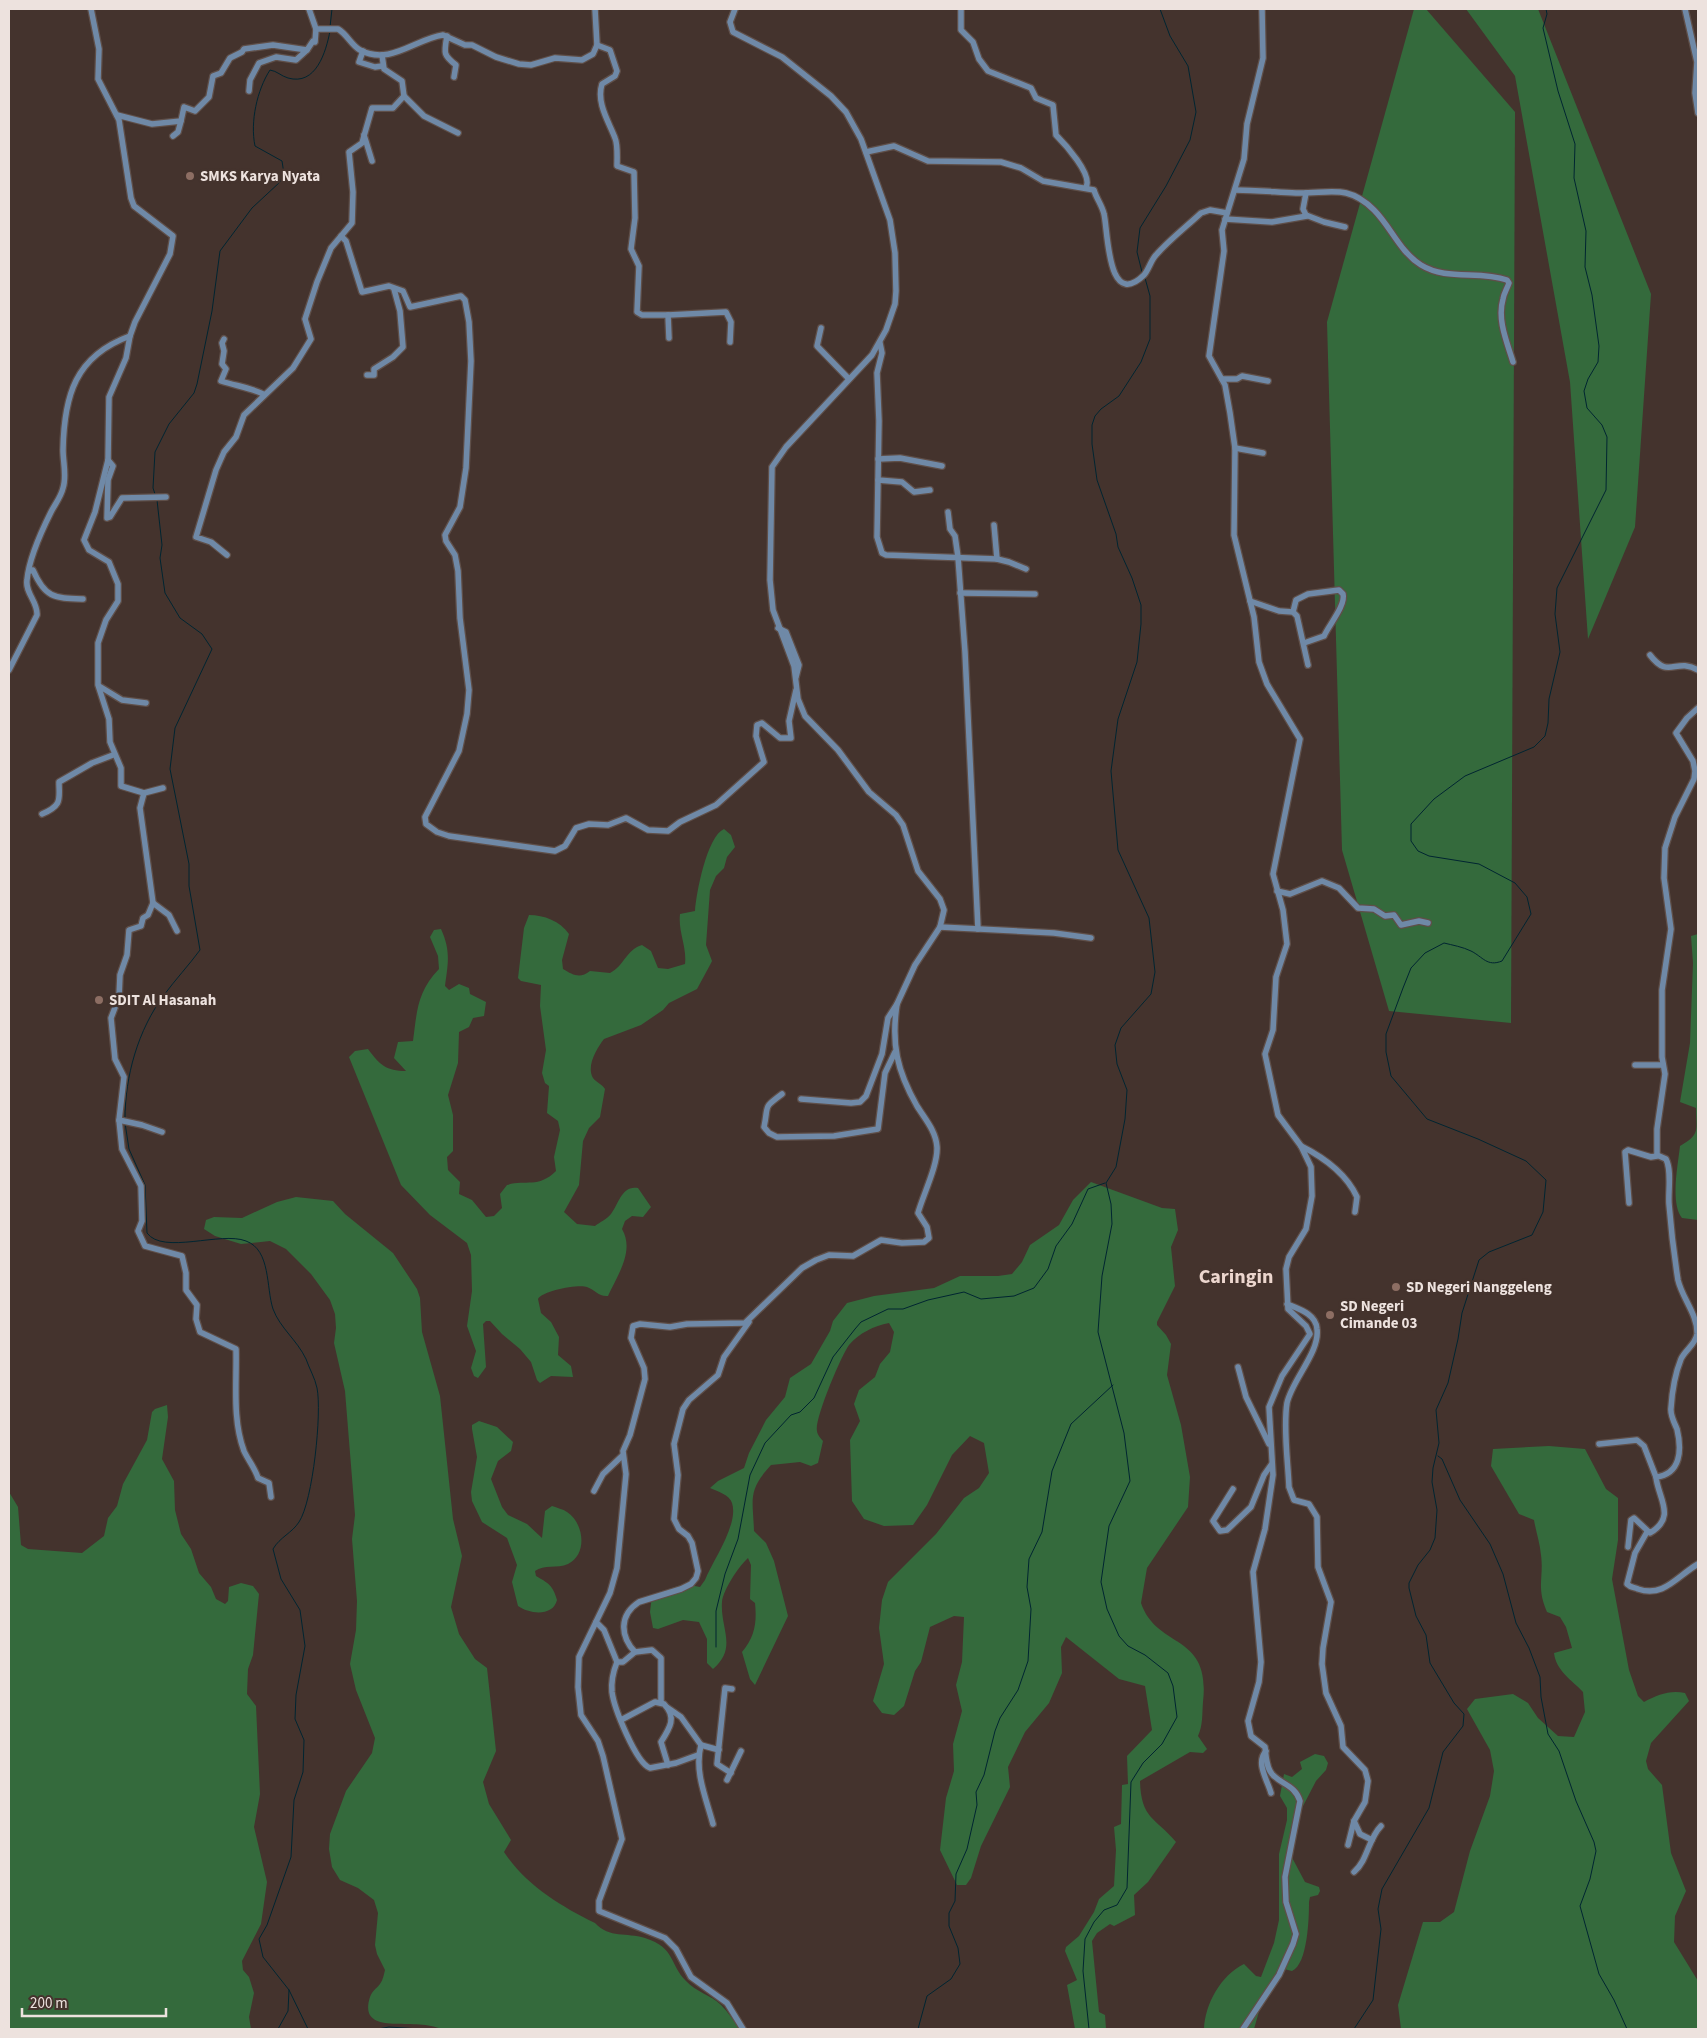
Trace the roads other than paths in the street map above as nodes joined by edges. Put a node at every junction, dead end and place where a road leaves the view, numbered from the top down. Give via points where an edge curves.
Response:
1 (91, 9) edge
2 (309, 9) edge
3 (595, 9) edge
4 (735, 9) edge
5 (961, 9) edge
6 (1262, 9) edge
7 (1685, 9) edge
8 (318, 29) junction
9 (448, 36) junction
10 (597, 45) junction
11 (307, 50) junction
12 (363, 51) junction
13 (382, 55) junction
14 (382, 66) junction
15 (454, 77) dead end
16 (249, 91) dead end
17 (404, 96) junction
18 (1698, 113) edge
19 (117, 115) junction
20 (181, 122) junction
21 (458, 133) dead end
22 (174, 136) dead end
23 (364, 136) junction
24 (866, 152) junction
25 (372, 161) dead end
26 (1086, 187) junction
27 (1235, 190) junction
28 (1306, 193) junction
29 (1226, 216) junction
30 (1307, 216) junction
31 (1345, 227) dead end
32 (341, 236) junction
33 (394, 290) junction
34 (668, 315) junction
35 (821, 328) dead end
36 (130, 336) junction
37 (669, 338) dead end
38 (224, 340) dead end
39 (730, 342) dead end
40 (880, 343) junction
41 (1513, 362) dead end
42 (367, 375) dead end
43 (849, 379) junction
44 (1222, 379) junction
45 (1268, 381) dead end
46 (263, 394) junction
47 (1235, 448) junction
48 (1263, 453) dead end
49 (878, 459) junction
50 (108, 460) junction
51 (942, 466) dead end
52 (878, 480) junction
53 (930, 490) dead end
54 (166, 497) dead end
55 (948, 512) dead end
56 (994, 525) dead end
57 (227, 555) dead end
58 (958, 557) junction
59 (997, 559) junction
60 (1026, 569) dead end
61 (29, 570) junction
62 (960, 593) junction
63 (1035, 594) dead end
64 (83, 599) dead end
65 (1250, 600) junction
66 (1293, 612) junction
67 (1304, 643) junction
68 (1650, 655) dead end
69 (1308, 665) dead end
70 (9, 670) edge
71 (1698, 670) edge
72 (98, 685) junction
73 (797, 686) junction
74 (146, 703) dead end
75 (1698, 708) edge
76 (114, 755) junction
77 (163, 788) dead end
78 (144, 793) junction
79 (42, 814) dead end
80 (1278, 891) junction
81 (154, 904) junction
82 (1428, 923) dead end
83 (940, 927) junction
84 (978, 929) junction
85 (177, 931) dead end
86 (1091, 938) dead end
87 (897, 1004) junction
88 (895, 1052) junction
89 (1635, 1065) dead end
90 (1663, 1066) junction
91 (782, 1094) dead end
92 (801, 1099) dead end
93 (119, 1120) junction
94 (162, 1132) dead end
95 (1301, 1146) junction
96 (1657, 1156) junction
97 (1629, 1203) dead end
98 (1355, 1212) dead end
99 (1287, 1304) junction
100 (749, 1322) junction
101 (1238, 1367) dead end
102 (1599, 1444) dead end
103 (1270, 1446) junction
104 (622, 1456) junction
105 (1271, 1465) junction
106 (1656, 1477) junction
107 (1233, 1489) dead end
108 (594, 1491) dead end
109 (271, 1497) dead end
110 (1647, 1532) junction
111 (1628, 1547) dead end
112 (1698, 1564) edge
113 (596, 1622) junction
114 (635, 1652) junction
115 (617, 1662) junction
116 (732, 1689) dead end
117 (662, 1702) junction
118 (668, 1708) junction
119 (621, 1720) junction
120 (701, 1745) junction
121 (719, 1750) junction
122 (741, 1751) dead end
123 (1266, 1751) junction
124 (698, 1755) junction
125 (668, 1764) junction
126 (731, 1773) junction
127 (727, 1780) dead end
128 (1271, 1793) dead end
129 (1354, 1821) junction
130 (713, 1824) dead end
131 (1381, 1826) dead end
132 (1372, 1840) junction
133 (1348, 1845) dead end
134 (1354, 1872) dead end
135 (743, 2029) edge
136 (1243, 2029) edge

1 - 19 street via 99,49 98,79
2 - 8 street
3 - 10 street
4 - 24 street via 730,22 733,32 782,57 830,96 850,117
5 - 26 street via 961,30 973,42 988,71 1030,88 1036,98 1053,105 1056,135 1067,144 1082,167 1088,180
6 - 27 street via 1263,58
7 - 18 street via 1697,62 1695,92
8 - 11 street via 316,42 313,41
8 - 12 street via 341,30 353,45
9 - 10 street via 507,61 525,65 555,58 582,60 593,54
9 - 13 street via 440,35
9 - 15 street via 445,50 447,58 456,65
10 - 34 street via 610,50 617,71 602,84 601,90 605,116 616,139 617,166 634,172 635,218 631,249 639,266 637,312 642,315
11 - 16 street via 296,60 276,57 260,63 250,80
11 - 20 street via 273,45 244,49 230,58 221,73 213,76 209,97 201,106 194,112 184,107
12 - 13 street
12 - 14 street via 359,62
13 - 14 street
14 - 17 street via 402,81
17 - 21 street via 424,116
17 - 23 street via 393,108 373,107
19 - 20 street via 152,124
19 - 36 street via 134,206 173,236 170,254
20 - 22 street
23 - 25 street
23 - 32 street via 362,143 348,154 352,223
24 - 26 street via 894,146 928,160 1001,162 1021,168 1042,181
24 - 40 street via 890,220 895,254 895,304
26 - 29 street via 1094,190 1104,212 1107,246 1116,276 1121,281 1144,275 1154,257 1201,213 1210,210
27 - 28 street
27 - 29 street
28 - 30 street via 1304,211
28 - 41 street via 1335,190 1354,195 1374,210 1410,257 1430,269 1507,280 1501,314
29 - 30 street via 1272,222
29 - 44 street via 1209,356
30 - 31 street
32 - 33 street via 346,241 360,291 385,286
32 - 46 street via 329,251 306,314 310,341 293,368
33 - 42 street via 400,311 403,347 374,369 374,375
33 - 73 street via 403,291 410,307 461,296 470,322 466,468 460,507 445,535 458,570 468,698 459,751 424,817 426,824 449,836 556,851 565,846 576,828 589,824 608,825 626,818 648,830 668,831 716,806 764,762 756,736 757,724 762,723 780,738 791,738 789,721
34 - 37 street
34 - 39 street via 726,312 731,322
35 - 43 street via 817,346
36 - 50 street via 126,358 109,397
36 - 61 street via 99,351 74,383 66,414 63,489 46,523
38 - 46 street via 222,364 226,369 221,381
40 - 43 street
40 - 49 street via 882,353 876,377 879,389
43 - 73 street via 786,447 772,467 770,580 773,610
44 - 45 street via 1242,376
44 - 47 street
46 - 57 street via 247,410 236,437 220,461 196,537 211,542
47 - 48 street
47 - 65 street via 1233,527
49 - 51 street via 900,458
49 - 52 street
50 - 54 street via 113,466 108,480 106,518 110,517 121,498
50 - 72 street via 84,540 89,550 109,562 118,584 118,601 106,620 98,644
52 - 53 street via 902,482 914,492
52 - 58 street via 877,537 882,552 886,555
55 - 58 street
56 - 59 street
58 - 59 street
58 - 62 street
59 - 60 street
61 - 64 street via 33,570 41,587 50,595
61 - 70 street via 27,585 36,606 36,615
62 - 63 street
62 - 84 street
65 - 66 street via 1279,611
65 - 80 street via 1262,674 1300,739 1274,874
66 - 67 street
66 - 67 street via 1296,600 1308,594 1338,590 1343,594 1343,605 1324,636
67 - 69 street
68 - 71 street via 1664,668 1682,664
72 - 74 street via 117,698
72 - 76 street via 109,719
73 - 83 street via 805,716 838,750 869,792 903,825 918,871 942,902
75 - 90 street via 1676,732 1695,771 1671,825 1665,848 1664,878 1671,929 1662,990
76 - 78 street via 121,768 121,786
76 - 79 street via 59,782 59,801
77 - 78 street
78 - 81 street via 140,808
80 - 82 street via 1290,894 1322,881 1344,892 1358,908 1374,909 1385,916 1394,914 1401,925 1418,921
80 - 95 street via 1287,944 1276,976 1273,1030 1266,1046 1266,1061 1280,1118
81 - 85 street via 168,915
81 - 93 street via 141,926 129,930 127,955 111,1018 115,1059 124,1077
83 - 84 street
83 - 87 street via 910,973
84 - 86 street
87 - 88 street
87 - 92 street via 888,1018 882,1054 864,1099 851,1103
88 - 91 street via 885,1073 878,1129 834,1136 777,1137 764,1127 766,1107
88 - 100 street via 906,1084 930,1125 937,1144 936,1158 918,1213 927,1227 928,1238 924,1242 902,1243 881,1240 853,1256 829,1255 816,1260 802,1268
89 - 90 street
90 - 96 street via 1665,1074 1657,1129
93 - 94 street
93 - 109 street via 122,1148 141,1186 142,1221 138,1231 145,1246 182,1256 186,1290 197,1305 196,1319 200,1332 236,1349 236,1416 244,1452 254,1465 258,1478 268,1483
95 - 98 street via 1321,1156 1342,1176 1357,1196
95 - 99 street via 1311,1167 1312,1196 1306,1229 1288,1257
96 - 97 street via 1625,1152
96 - 106 street via 1666,1159 1669,1167 1669,1206 1678,1282 1697,1333 1681,1358 1672,1392 1670,1411 1679,1453 1676,1467 1668,1474
99 - 103 street via 1310,1334 1273,1394 1269,1407
99 - 129 street via 1306,1313 1317,1328 1313,1347 1288,1402 1290,1487 1294,1500 1309,1504 1317,1517 1318,1567 1331,1602 1322,1664 1326,1693 1341,1726 1343,1747 1368,1776 1365,1802
100 - 104 street via 633,1326 631,1338 644,1368 645,1379
100 - 114 street via 724,1357 718,1375 683,1409 674,1444 678,1475 674,1519 692,1543 698,1571 691,1584 633,1605 623,1622 623,1633
101 - 103 street via 1246,1397
102 - 106 street via 1637,1440 1644,1446
103 - 105 street
104 - 108 street via 603,1474
104 - 113 street via 626,1474 617,1568 610,1593
105 - 107 street via 1251,1507 1227,1530 1220,1531 1213,1521
105 - 123 street via 1272,1488 1253,1572 1260,1672 1248,1721 1251,1736 1262,1743
106 - 110 street via 1665,1508 1654,1530
110 - 111 street via 1634,1518 1630,1520
110 - 112 street via 1632,1562 1627,1584 1630,1587 1650,1593 1658,1591
113 - 115 street via 604,1630
113 - 135 street via 579,1657 579,1699 584,1721 598,1741 603,1756 622,1839 599,1901 599,1911 665,1938 676,1949 690,1977 727,2003
114 - 115 street via 623,1662
114 - 117 street via 652,1650 661,1658
115 - 119 street via 612,1686
116 - 121 street via 725,1688 722,1699
117 - 118 street
117 - 119 street via 655,1702
118 - 120 street via 681,1717
118 - 125 street via 671,1727 661,1742
119 - 125 street via 646,1766
120 - 121 street
120 - 124 street
121 - 126 street via 717,1764
122 - 126 street
123 - 128 street via 1262,1762
123 - 136 street via 1272,1774 1296,1791 1300,1801 1285,1877 1286,1902 1296,1934 1279,1975
124 - 125 street
124 - 130 street via 701,1781
126 - 127 street
129 - 132 street via 1360,1834
129 - 133 street
131 - 132 street
132 - 134 street via 1365,1858

